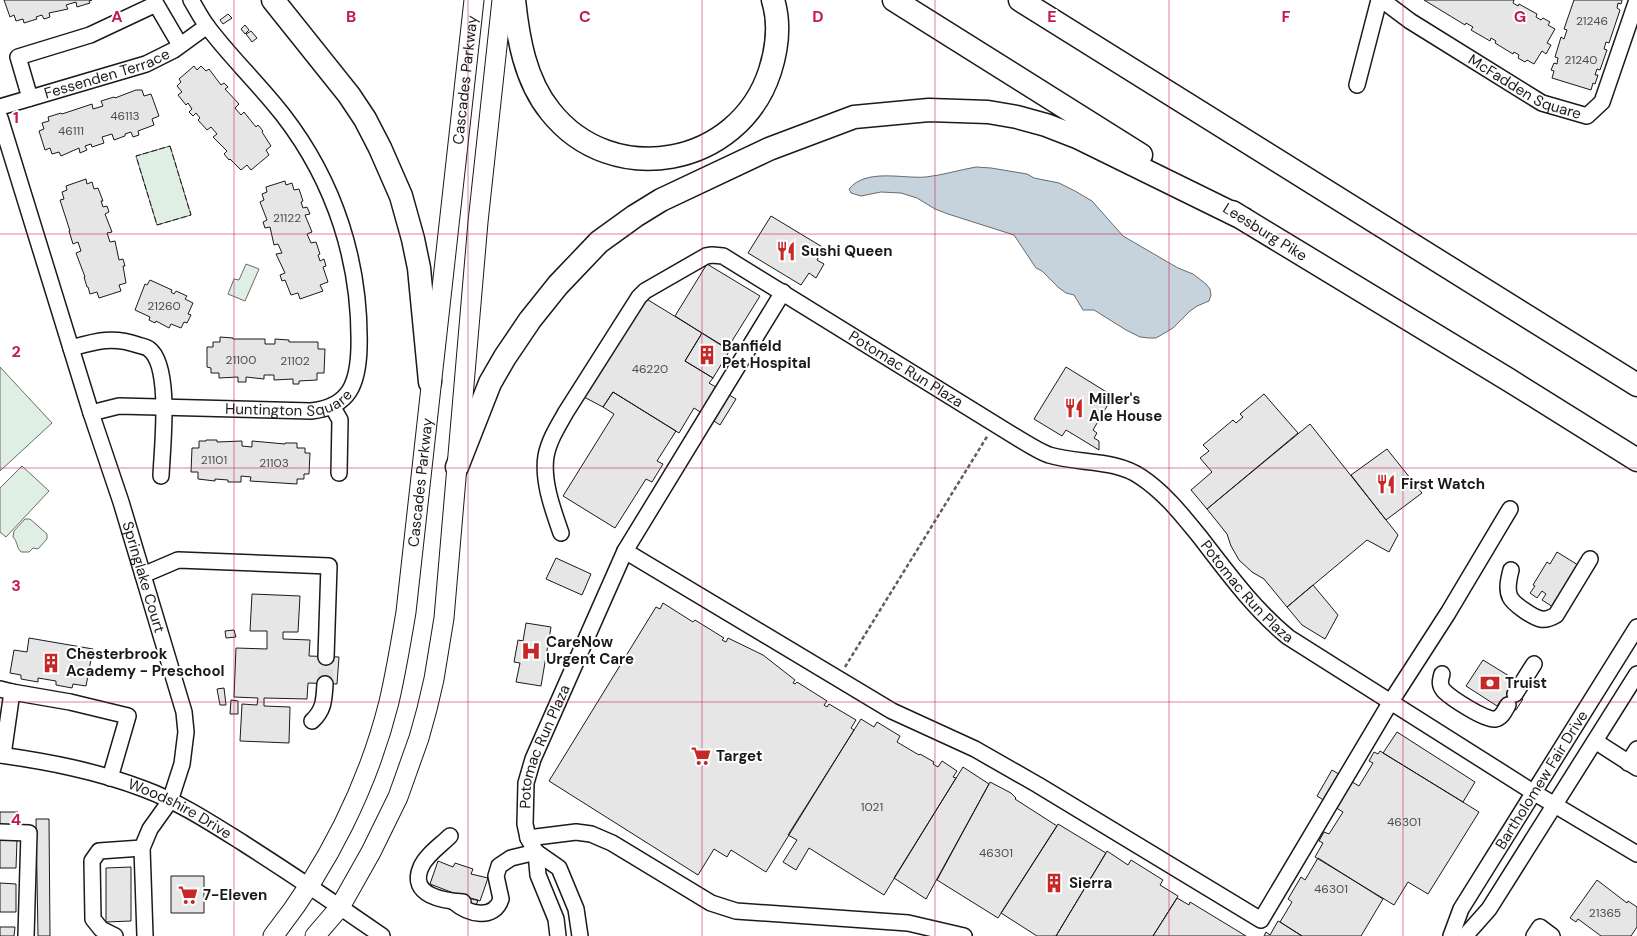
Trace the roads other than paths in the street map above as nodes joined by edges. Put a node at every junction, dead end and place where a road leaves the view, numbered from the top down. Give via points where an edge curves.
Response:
1 (190, 0) edge
2 (272, 0) edge
3 (474, 0) edge
4 (502, 0) edge
5 (514, 0) edge
6 (773, 0) edge
7 (894, 0) edge
8 (1020, 0) edge
9 (1380, 0) edge
10 (1637, 0) edge
11 (207, 26) junction
12 (180, 45) junction
13 (1357, 84) dead end
14 (30, 98) junction
15 (0, 107) edge
16 (0, 118) edge
17 (1244, 219) junction
18 (784, 292) junction
19 (71, 348) junction
20 (430, 382) junction
21 (1637, 385) edge
22 (163, 406) junction
23 (332, 406) junction
24 (91, 413) junction
25 (1637, 460) edge
26 (457, 467) junction
27 (339, 472) dead end
28 (161, 476) dead end
29 (1510, 509) dead end
30 (561, 533) dead end
31 (625, 551) junction
32 (1590, 559) dead end
33 (1511, 570) dead end
34 (143, 575) junction
35 (1637, 627) edge
36 (326, 657) tunnel mouth
37 (1534, 664) dead end
38 (1442, 674) dead end
39 (1635, 681) edge
40 (325, 684) tunnel mouth
41 (6, 691) edge
42 (1390, 703) junction
43 (312, 721) dead end
44 (1596, 741) junction
45 (2, 755) edge
46 (1635, 758) edge
47 (110, 778) junction
48 (1533, 792) junction
49 (170, 801) junction
50 (1554, 806) junction
51 (0, 832) edge
52 (450, 836) dead end
53 (528, 838) junction
54 (142, 848) junction
55 (1635, 850) edge
56 (536, 852) junction
57 (309, 885) junction
58 (340, 907) junction
59 (26, 936) edge
60 (115, 936) edge
61 (135, 936) edge
62 (145, 936) edge
63 (273, 936) edge
64 (315, 936) edge
65 (382, 936) edge
66 (558, 936) edge
67 (580, 936) edge
68 (964, 936) edge
69 (1451, 936) edge
70 (1466, 936) edge
71 (1534, 936) edge
72 (1552, 936) edge

1 - 11 street, Huntington Square
2 - 20 highway via 365,119 400,196 418,268
3 - 20 main road, Cascades Parkway
4 - 26 main road, Cascades Parkway via 478,222
5 - 6 highway via 527,67 534,86 550,111 571,132 596,148 622,156 654,159 684,154 711,143 735,126 755,104 768,77 776,48
7 - 17 highway, Leesburg Pike
8 - 21 highway
9 - 10 street, McFadden Square via 1542,103 1587,116 1602,102
9 - 13 street
11 - 12 street, Fessenden Terrace
11 - 23 street, Huntington Square via 302,140 319,169 341,221 358,298 358,358 352,386 344,399
12 - 14 street, Fessenden Terrace via 146,64
12 - 14 street via 156,4 90,35 18,57
14 - 15 street, Fessenden Terrace
16 - 19 street
17 - 25 highway, Leesburg Pike
17 - 26 highway via 1077,137 1017,117 988,112 929,110 854,117 769,149 662,200 599,242 558,285 505,357 490,383
18 - 30 street via 718,254 706,256 639,297 566,412 548,447 547,480
18 - 31 street, Potomac Run Plaza
18 - 42 street, Potomac Run Plaza via 1048,454 1131,470 1143,478 1174,504 1270,622
19 - 22 street via 96,341 123,340 149,349 160,365 164,383
19 - 24 street
20 - 57 main road, Cascades Parkway via 406,612 389,703 347,818
22 - 23 street, Huntington Square via 310,411
22 - 24 street, Huntington Square via 118,406
22 - 28 street
23 - 27 street via 340,420
24 - 34 street, Springlake Court
26 - 58 main road, Cascades Parkway via 444,618 421,731 385,825
29 - 42 street
31 - 42 street via 892,711 992,759 1261,920
31 - 53 street, Potomac Run Plaza via 533,759 525,798
32 - 33 street via 1556,615 1548,619 1539,619 1513,603 1508,589
34 - 36 street via 178,560 330,566
34 - 49 street, Springlake Court via 184,712 184,753
35 - 48 street, Bartholomew Fair Drive
37 - 38 street via 1496,719 1487,718 1444,691 1440,687
39 - 44 street, Bartholomew Fair Drive
40 - 43 street via 324,706
41 - 45 street
41 - 47 street via 128,716
42 - 48 street, Potomac Run Plaza
44 - 46 street
44 - 50 street, Bartholomew Fair Drive
45 - 47 street, Woodshire Drive via 38,760
47 - 49 street, Woodshire Drive
48 - 50 street, Potomac Run Plaza
48 - 69 street, Bartholomew Fair Drive via 1461,909
49 - 54 street, Springlake Court via 150,829
49 - 57 street, Woodshire Drive via 197,814
50 - 55 street, Potomac Run Plaza
50 - 70 street, Bartholomew Fair Drive via 1489,909
51 - 59 street via 29,833
52 - 56 street via 420,868 421,886 430,896 471,905 494,909 501,895 497,869 511,858
53 - 56 street, Potomac Run Plaza
53 - 68 street via 576,832 591,834 612,843 711,903 736,911 908,923
54 - 60 street via 99,851 92,861 93,919 101,929
54 - 62 street
56 - 66 street, Potomac Run Plaza via 538,875 552,908
56 - 67 street, Potomac Run Plaza via 559,868 576,909
57 - 58 street, Woodshire Drive
57 - 63 main road, Cascades Parkway
58 - 64 main road, Cascades Parkway
58 - 65 street
61 - 62 street
71 - 72 street via 1540,927

